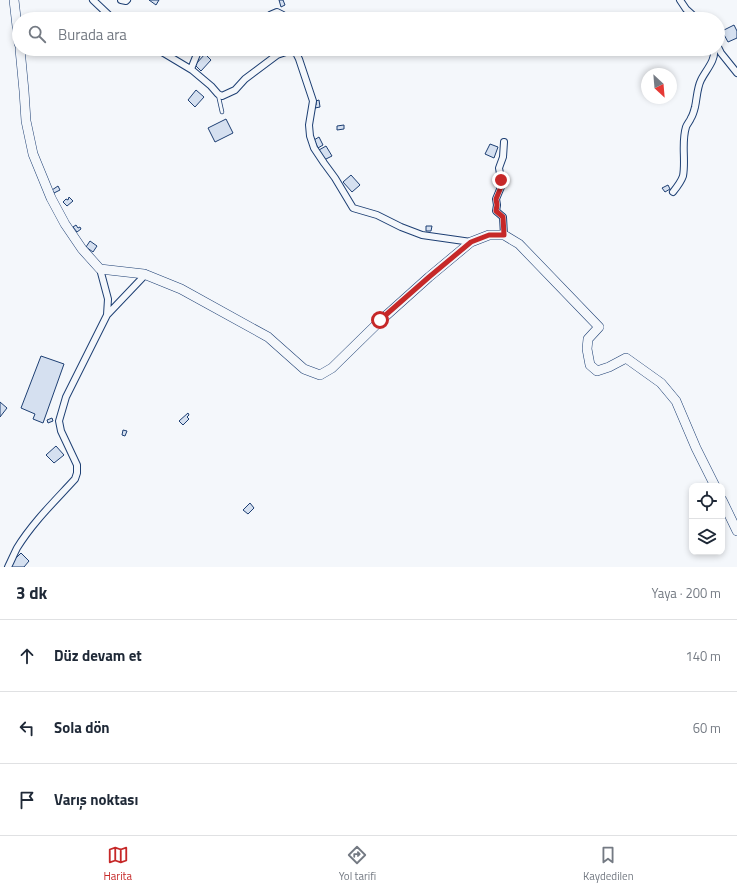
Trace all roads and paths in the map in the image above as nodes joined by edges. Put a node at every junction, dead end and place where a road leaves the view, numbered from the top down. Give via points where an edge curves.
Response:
1 (14, 0) edge
2 (93, 0) edge
3 (121, 0) edge
4 (127, 0) edge
5 (680, 0) edge
6 (15, 12) edge
7 (106, 12) edge
8 (689, 12) edge
9 (21, 56) edge
10 (169, 56) edge
11 (196, 56) edge
12 (276, 56) edge
13 (298, 56) edge
14 (714, 56) edge
15 (723, 56) edge
16 (191, 69) junction
17 (737, 73) edge
18 (218, 94) junction
19 (222, 112) dead end
20 (504, 142) dead end
21 (673, 192) dead end
22 (504, 235) junction
23 (471, 242) junction
24 (100, 269) junction
25 (146, 274) junction
26 (107, 315) junction
27 (714, 483) edge
28 (725, 506) edge
29 (737, 531) edge
30 (8, 567) edge

1 - 6 street
2 - 7 street
3 - 4 street
5 - 8 street
9 - 24 street via 26,121 33,154 65,224 82,250
10 - 16 street
11 - 16 street
12 - 18 street via 245,78 235,90 222,96
13 - 23 street via 313,101 309,125 314,148 353,208 377,215 422,235
14 - 21 street via 700,81 692,117 686,126 683,177
15 - 17 street
16 - 18 street
18 - 19 lane
20 - 22 street via 499,168 501,187 496,199 496,211 503,217
22 - 23 street via 489,235
22 - 27 street via 519,244 599,327 588,339 590,365 597,371 626,358 660,383 676,401
23 - 25 street via 380,320 332,368 320,375 304,369 265,335 181,289
24 - 25 street
24 - 26 street via 108,299
25 - 26 street
26 - 30 street via 66,397 59,421 77,465 75,479 30,530
28 - 29 street

